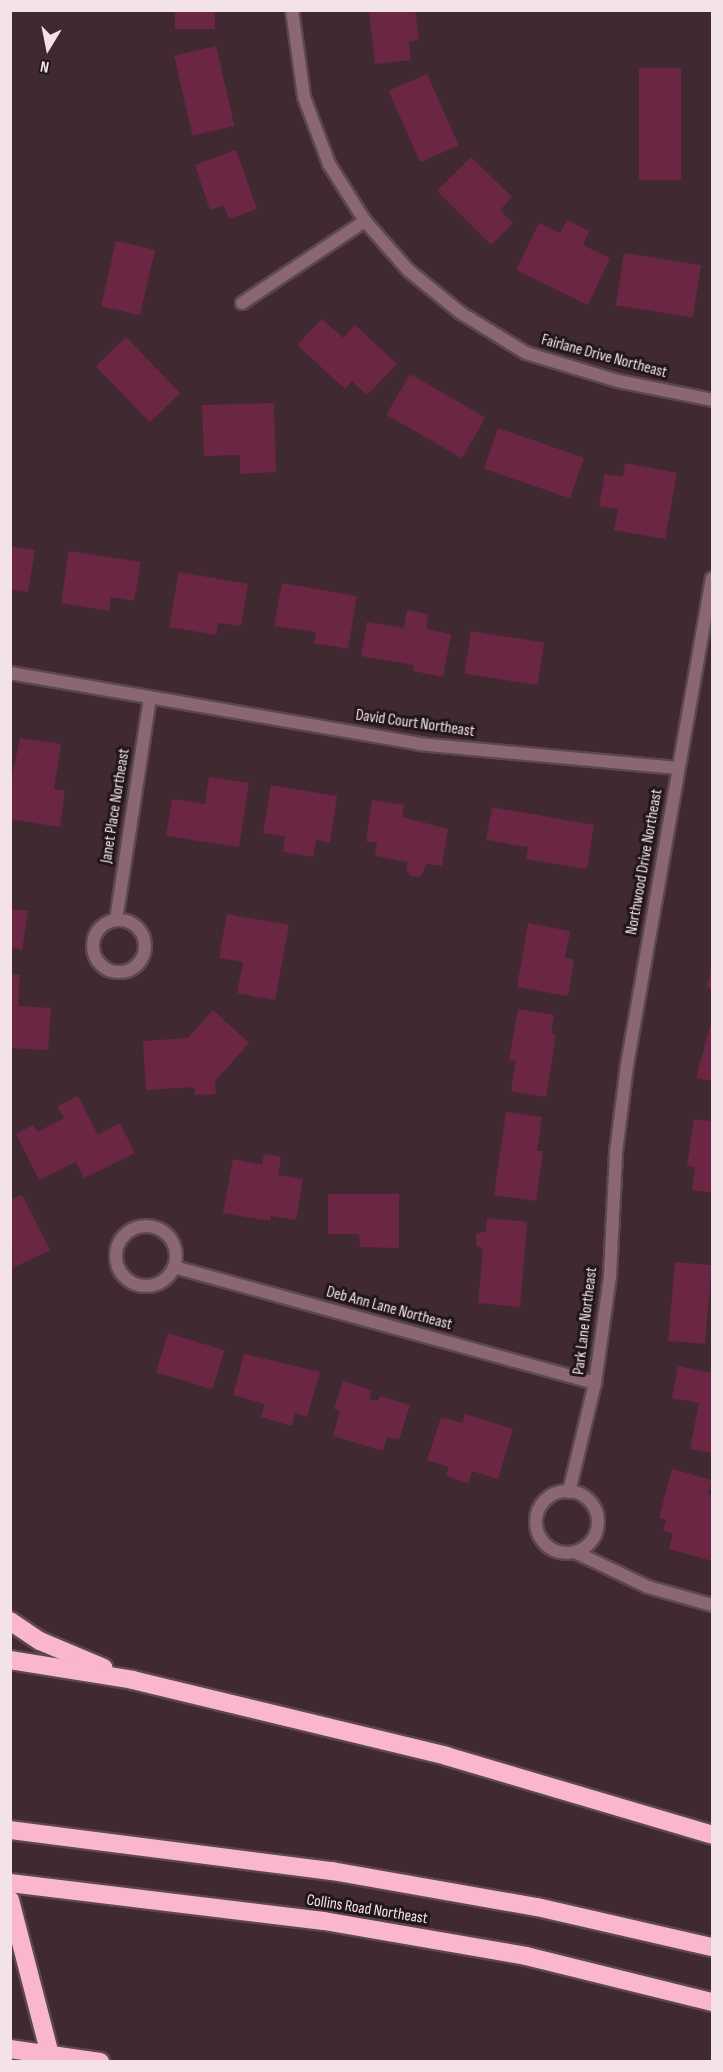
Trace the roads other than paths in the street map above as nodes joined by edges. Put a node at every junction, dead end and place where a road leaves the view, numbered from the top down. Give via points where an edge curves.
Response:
1 (292, 10) edge
2 (365, 221) junction
3 (242, 303) dead end
4 (712, 400) edge
5 (712, 578) edge
6 (10, 673) edge
7 (150, 698) junction
8 (677, 768) junction
9 (116, 920) junction
10 (616, 1152) joint
11 (174, 1267) junction
12 (596, 1383) junction
13 (569, 1492) junction
14 (575, 1552) junction
15 (712, 1605) edge
16 (10, 1621) edge
17 (10, 1660) edge
18 (133, 1680) junction
19 (10, 1830) edge
20 (712, 1835) edge
21 (10, 1883) edge
22 (10, 1900) edge
23 (712, 1947) edge
24 (712, 2002) edge
25 (10, 2049) edge
26 (51, 2057) edge
27 (100, 2061) edge

1 - 2 street, Fairlane Drive Northeast via 304,97 329,164
2 - 3 street
2 - 4 street, Fairlane Drive Northeast via 408,270 461,313 525,353 618,381
5 - 8 street, Northwood Drive Northeast
6 - 7 street, David Court Northeast
7 - 8 street, David Court Northeast via 419,744
7 - 9 street, Janet Place Northeast
8 - 10 street, Northwood Drive Northeast
9 - 9 street via 94,935 93,953 103,968 120,973 141,961 145,944 139,929
10 - 12 street, Park Lane Northeast via 610,1276
11 - 11 street via 169,1276 152,1286 132,1283 118,1268 117,1248 136,1227 156,1227 176,1247
11 - 12 street, Deb Ann Lane Northeast
12 - 13 street, Park Lane Northeast
13 - 14 street via 588,1500 597,1519 592,1540
13 - 14 street via 560,1492 543,1502 536,1520 540,1539 555,1551
14 - 15 street via 648,1587
16 - 18 highway via 40,1641
17 - 18 highway
18 - 20 highway via 446,1756
19 - 23 highway, Collins Road Northeast via 332,1871 537,1907
21 - 24 highway, Collins Road Northeast via 358,1927 526,1956
22 - 26 highway
25 - 26 highway
26 - 27 highway

